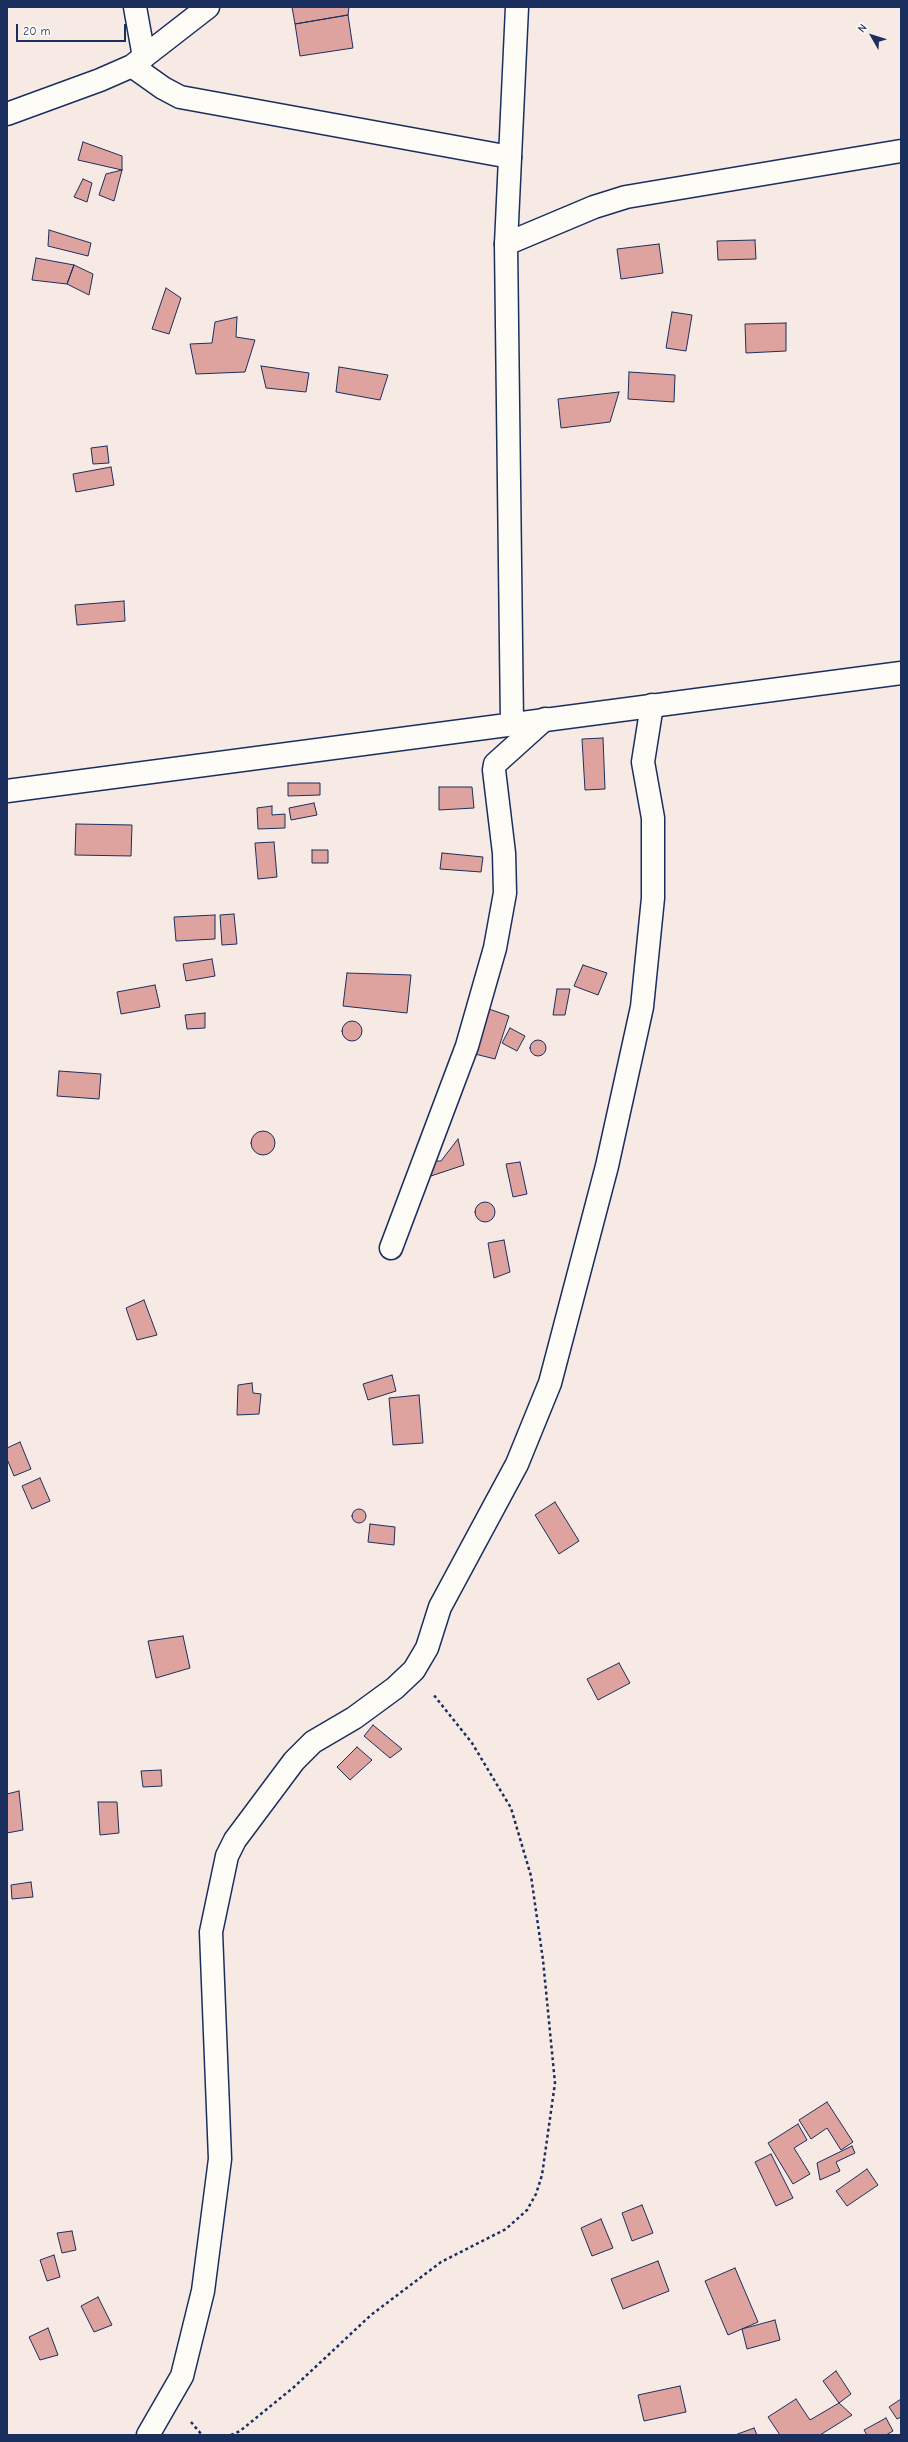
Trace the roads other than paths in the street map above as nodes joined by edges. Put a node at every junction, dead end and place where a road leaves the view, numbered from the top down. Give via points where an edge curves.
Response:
1 (135, 7) edge
2 (208, 7) edge
3 (517, 7) edge
4 (138, 61) junction
5 (7, 114) edge
6 (901, 151) edge
7 (510, 157) junction
8 (506, 244) junction
9 (901, 673) edge
10 (652, 705) junction
11 (546, 719) junction
12 (512, 723) junction
13 (7, 791) edge
14 (391, 1248) dead end
15 (148, 2435) edge

1 - 4 street
2 - 4 street
3 - 7 street
4 - 5 street via 100,80
4 - 7 street via 163,88 180,97
6 - 8 street via 626,197 594,207
7 - 8 street
8 - 12 street
9 - 10 street
10 - 11 street
10 - 15 street via 643,762 653,818 653,898 642,1007 607,1166 550,1383 517,1464 440,1607 427,1648 414,1670 396,1688 354,1718 313,1742 294,1761 235,1840 227,1856 211,1932 220,2159 203,2291 182,2376
11 - 12 street
11 - 14 street via 496,764 494,770 504,853 505,893 495,948 467,1046
12 - 13 street

